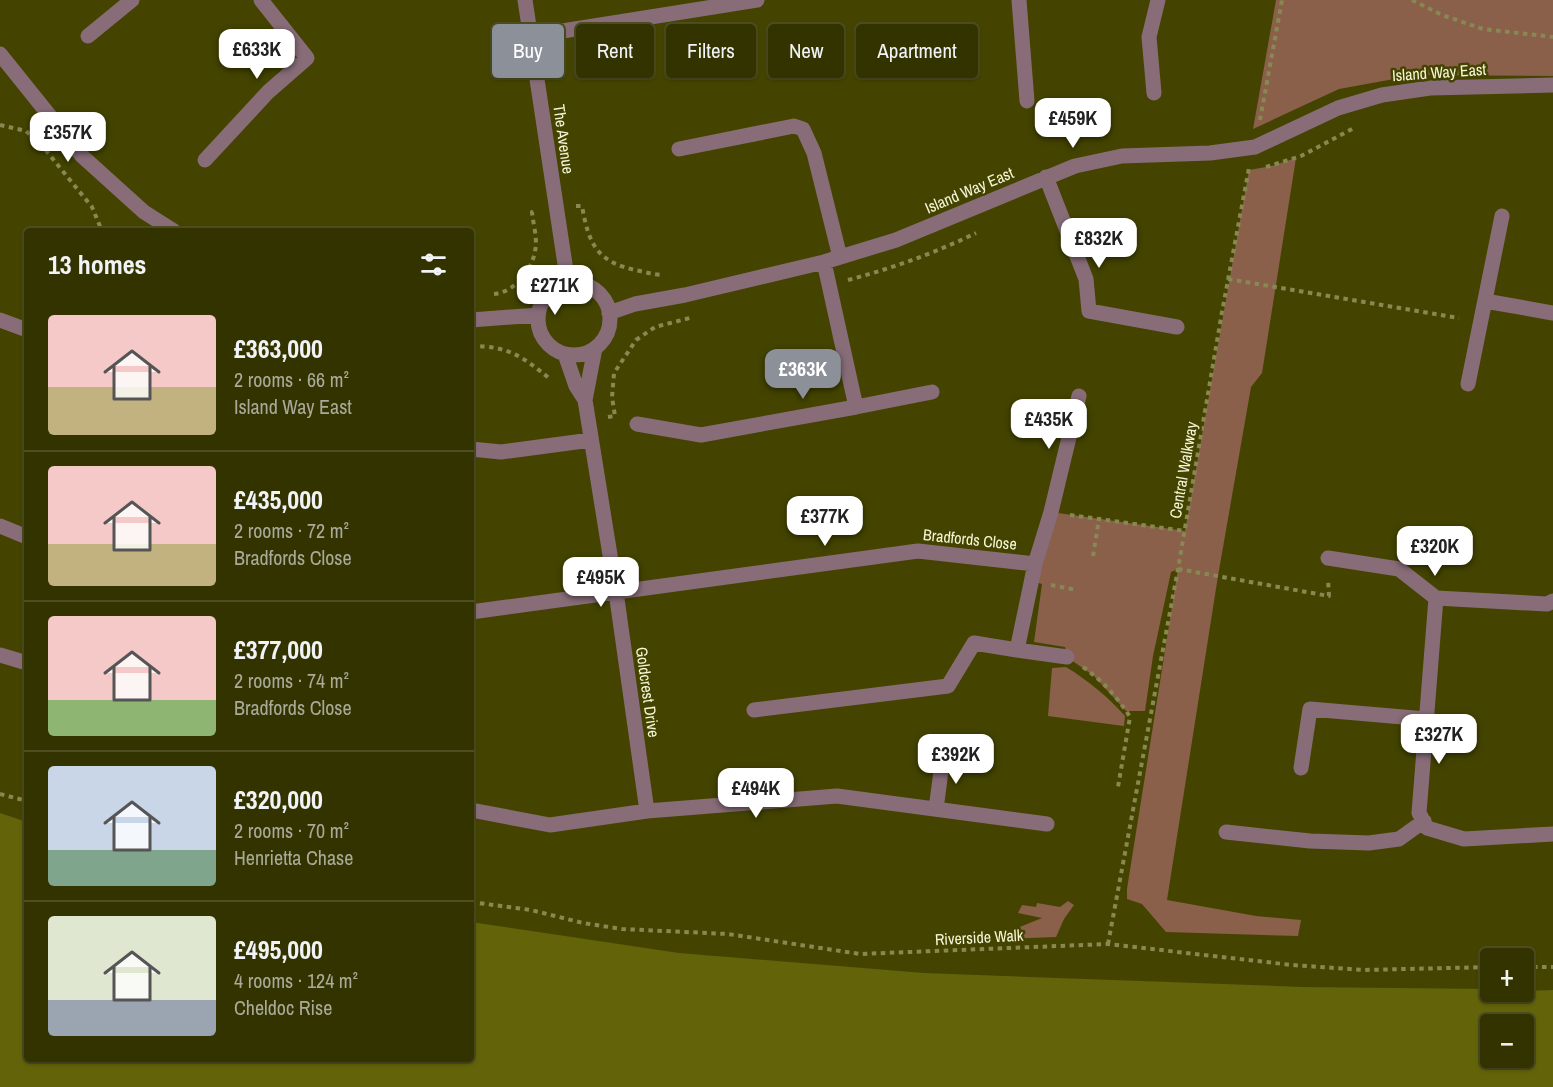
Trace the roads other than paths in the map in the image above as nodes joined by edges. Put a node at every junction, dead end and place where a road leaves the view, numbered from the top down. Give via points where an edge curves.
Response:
1 (132, 0) edge
2 (261, 0) edge
3 (525, 0) edge
4 (757, 0) edge
5 (1020, 0) edge
6 (1158, 0) edge
7 (529, 24) edge
8 (564, 31) edge
9 (88, 36) dead end
10 (3, 64) edge
11 (537, 78) edge
12 (1553, 85) edge
13 (1154, 93) dead end
14 (1026, 101) dead end
15 (679, 149) dead end
16 (205, 160) dead end
17 (1046, 177) junction
18 (1502, 216) dead end
19 (169, 228) edge
20 (840, 257) junction
21 (824, 262) junction
22 (568, 284) junction
23 (1485, 301) junction
24 (609, 313) junction
25 (1553, 314) edge
26 (538, 315) junction
27 (0, 320) edge
28 (474, 320) edge
29 (1177, 327) dead end
30 (24, 329) edge
31 (595, 348) junction
32 (565, 354) junction
33 (1468, 384) dead end
34 (932, 392) dead end
35 (1079, 396) dead end
36 (585, 400) junction
37 (856, 407) junction
38 (637, 424) dead end
39 (591, 440) junction
40 (474, 449) edge
41 (0, 525) edge
42 (24, 536) edge
43 (1328, 558) road end
44 (1035, 564) junction
45 (615, 592) junction
46 (1436, 598) junction
47 (1553, 601) edge
48 (474, 612) edge
49 (1017, 650) junction
50 (0, 655) edge
51 (1067, 657) road end
52 (24, 662) edge
53 (754, 710) dead end
54 (1426, 719) junction
55 (943, 756) dead end
56 (1301, 768) dead end
57 (936, 809) junction
58 (474, 811) edge
59 (647, 811) junction
60 (1424, 821) junction
61 (1047, 824) dead end
62 (1226, 832) dead end
63 (1553, 834) edge

1 - 9 street
2 - 16 street via 307,58 268,92
3 - 7 street, The Avenue
4 - 8 street
5 - 14 street
6 - 13 street via 1149,37
10 - 19 street via 82,156 144,212
11 - 22 street, The Avenue
12 - 17 street, Island Way East via 1430,88 1382,95 1338,108 1255,147 1122,156
15 - 20 street via 794,126 803,129 814,153
17 - 20 street, Island Way East via 896,240
17 - 29 street via 1086,279 1089,311
18 - 23 street
20 - 21 street, Island Way East
21 - 24 street, Island Way East
21 - 37 street
22 - 24 street via 590,287 606,303
22 - 26 street via 548,294
23 - 25 street
23 - 33 street
24 - 31 street via 606,336
26 - 28 street
26 - 32 street via 538,326 548,345
27 - 30 street
31 - 32 street via 579,355
31 - 36 street, Goldcrest Drive
32 - 36 street, Goldcrest Drive
34 - 37 street
35 - 44 street, Bradfords Close
36 - 39 street, Goldcrest Drive
37 - 38 street via 702,435
39 - 40 street via 501,452
39 - 45 street, Goldcrest Drive
41 - 42 street
43 - 46 street via 1399,569
44 - 45 street, Bradfords Close via 918,551
44 - 49 street, Bradfords Close
45 - 48 street, Bradfords Close
45 - 59 street, Goldcrest Drive
46 - 47 street via 1547,604
46 - 54 street
49 - 51 street
49 - 53 street via 974,643 948,686
50 - 52 street
54 - 56 street via 1310,709
54 - 60 street via 1419,813
55 - 57 street
57 - 59 street via 837,796
57 - 61 street
58 - 59 street via 550,825
60 - 62 street via 1399,839 1370,843 1310,842
60 - 63 street via 1428,828 1464,839

